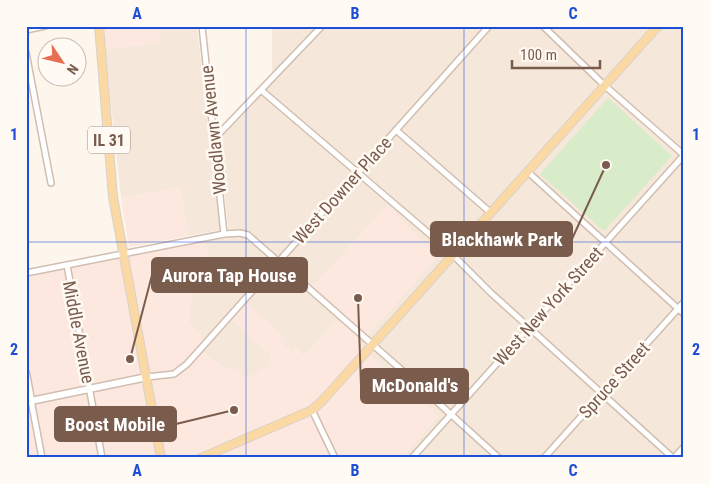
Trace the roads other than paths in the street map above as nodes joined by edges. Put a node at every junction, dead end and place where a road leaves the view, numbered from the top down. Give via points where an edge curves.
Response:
1 (45, 26) edge
2 (98, 26) edge
3 (202, 26) edge
4 (322, 26) edge
5 (489, 26) edge
6 (542, 26) edge
7 (658, 26) edge
8 (26, 30) edge
9 (26, 53) edge
10 (604, 85) junction
11 (261, 90) junction
12 (396, 130) junction
13 (214, 139) junction
14 (684, 155) edge
15 (528, 172) junction
16 (358, 173) junction
17 (51, 183) dead end
18 (491, 213) junction
19 (224, 234) junction
20 (604, 243) junction
21 (124, 254) junction
22 (452, 256) junction
23 (279, 262) junction
24 (67, 265) junction
25 (26, 273) edge
26 (684, 302) edge
27 (678, 308) junction
28 (684, 314) edge
29 (529, 327) junction
30 (373, 345) junction
31 (26, 373) edge
32 (147, 377) junction
33 (90, 388) junction
34 (602, 394) junction
35 (29, 401) edge
36 (312, 410) junction
37 (451, 414) junction
38 (684, 447) edge
39 (42, 458) edge
40 (102, 458) edge
41 (161, 458) edge
42 (201, 458) edge
43 (335, 458) edge
44 (412, 458) edge
45 (499, 458) edge
46 (544, 458) edge
47 (673, 458) edge

1 - 8 street
2 - 21 main road, IL 31 via 113,197
3 - 13 street, Woodlawn Avenue
4 - 11 street
5 - 12 street, West Downer Place
6 - 10 street
7 - 10 main road
9 - 17 street
10 - 14 street
10 - 15 main road
11 - 13 street
11 - 16 street
12 - 16 street, West Downer Place
12 - 18 street
13 - 19 street, Woodlawn Avenue
14 - 20 street, West New York Street
15 - 18 main road
15 - 20 street
16 - 22 street
16 - 23 street, West Downer Place
18 - 22 main road
19 - 21 street
19 - 23 street via 248,235
20 - 27 street
20 - 29 street, West New York Street
21 - 24 street
21 - 32 main road, IL 31
22 - 29 street
22 - 30 main road
23 - 30 street
23 - 32 street, West Downer Place via 180,370 174,374
24 - 25 street
24 - 33 street, Middle Avenue
26 - 27 street, Spruce Street
27 - 28 street
27 - 34 street, Spruce Street
29 - 34 street
29 - 37 street, West New York Street
30 - 36 main road
30 - 37 street
31 - 35 street
32 - 33 street, West Downer Place
32 - 41 main road, IL 31
33 - 35 street, West Downer Place
33 - 40 street, Middle Avenue
34 - 46 street, Spruce Street
34 - 47 street
35 - 39 street
36 - 42 main road
36 - 43 street
37 - 44 street, West New York Street
37 - 45 street
38 - 47 street

